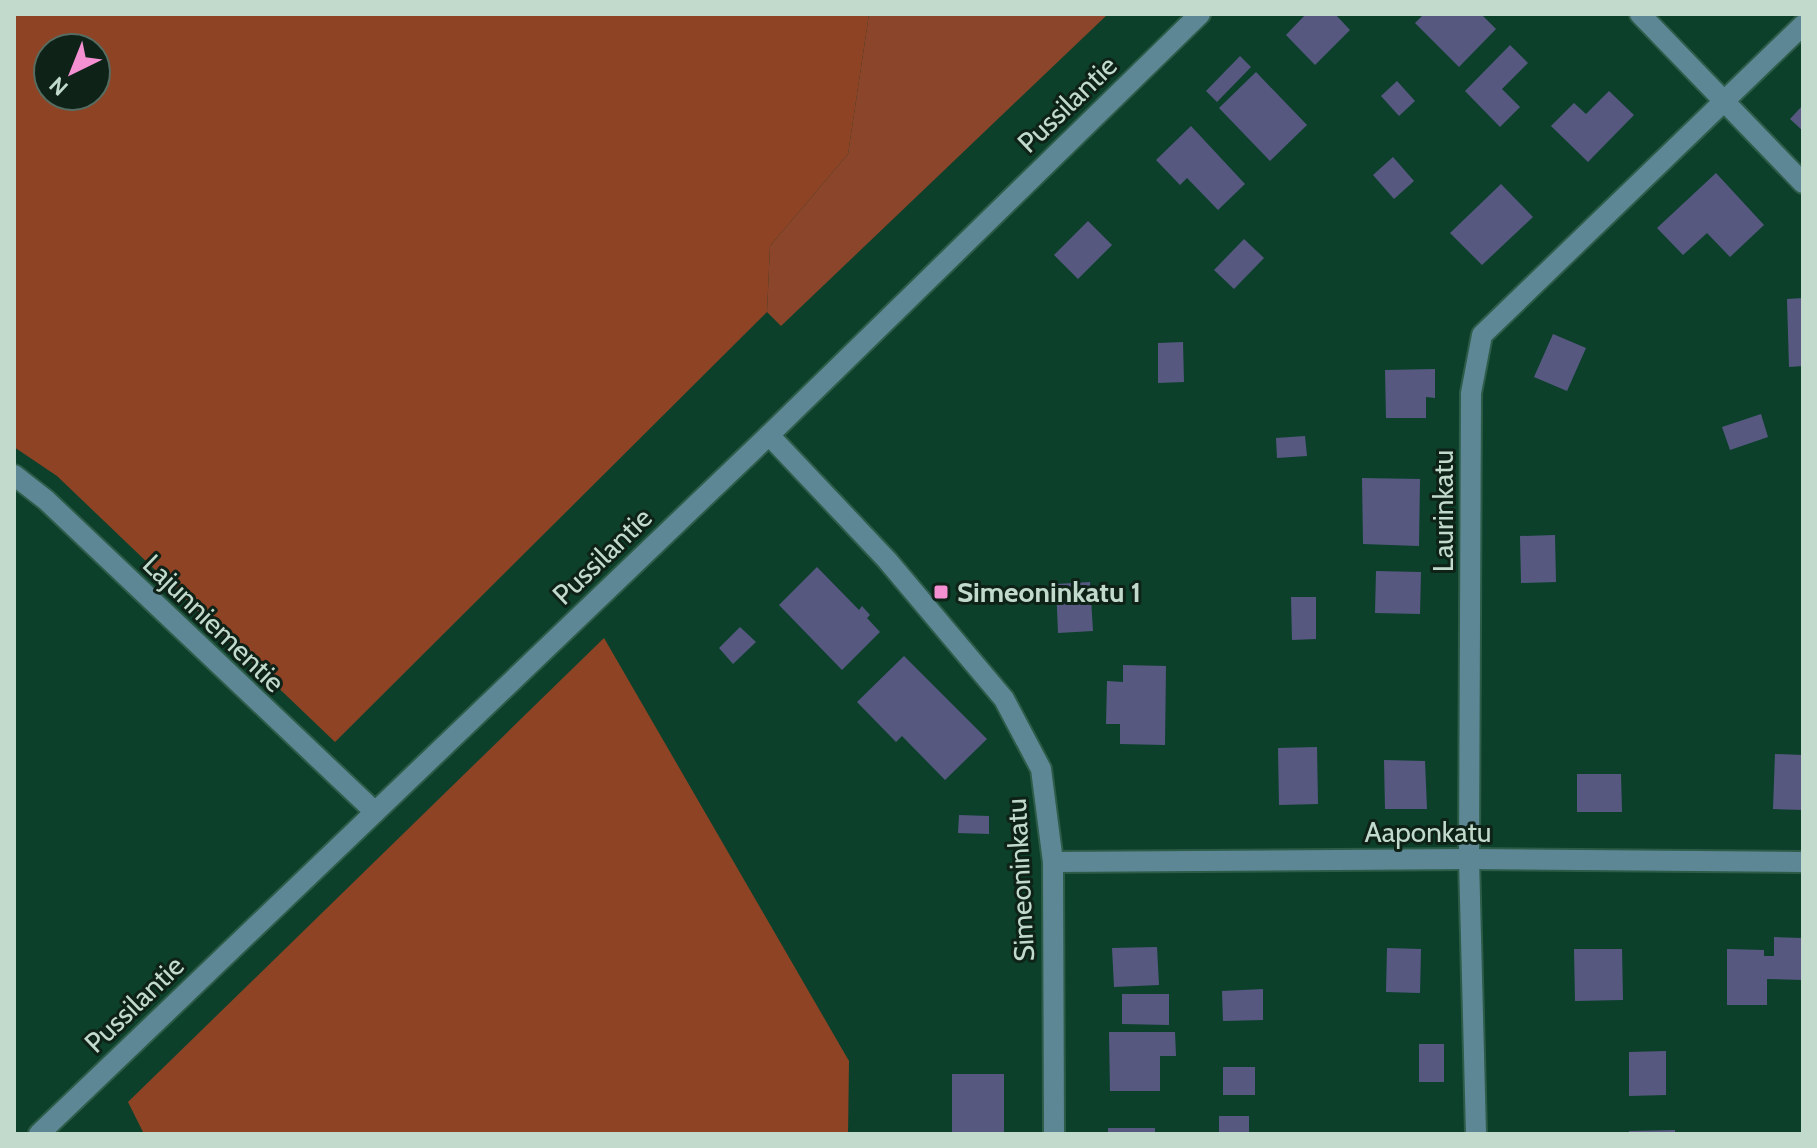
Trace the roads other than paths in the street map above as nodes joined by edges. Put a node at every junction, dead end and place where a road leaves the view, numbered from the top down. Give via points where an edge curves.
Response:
1 (1200, 14) edge
2 (1640, 14) edge
3 (1803, 25) edge
4 (1721, 101) junction
5 (1803, 183) edge
6 (769, 435) junction
7 (14, 475) edge
8 (375, 812) junction
9 (1469, 859) junction
10 (1053, 862) junction
11 (1803, 862) edge
12 (39, 1134) edge
13 (1054, 1134) edge
14 (1476, 1134) edge

1 - 6 street, Pussilantie
2 - 4 street
3 - 4 street, Laurinkatu
4 - 5 street
4 - 9 street, Laurinkatu via 1482,335 1471,393
6 - 8 street, Pussilantie
6 - 10 street, Simeoninkatu via 887,560 1004,699 1041,769
7 - 8 street, Lajunniementie
8 - 12 street, Pussilantie
9 - 10 street, Aaponkatu
9 - 11 street, Aaponkatu
9 - 14 street, Laurinkatu
10 - 13 street, Simeoninkatu

